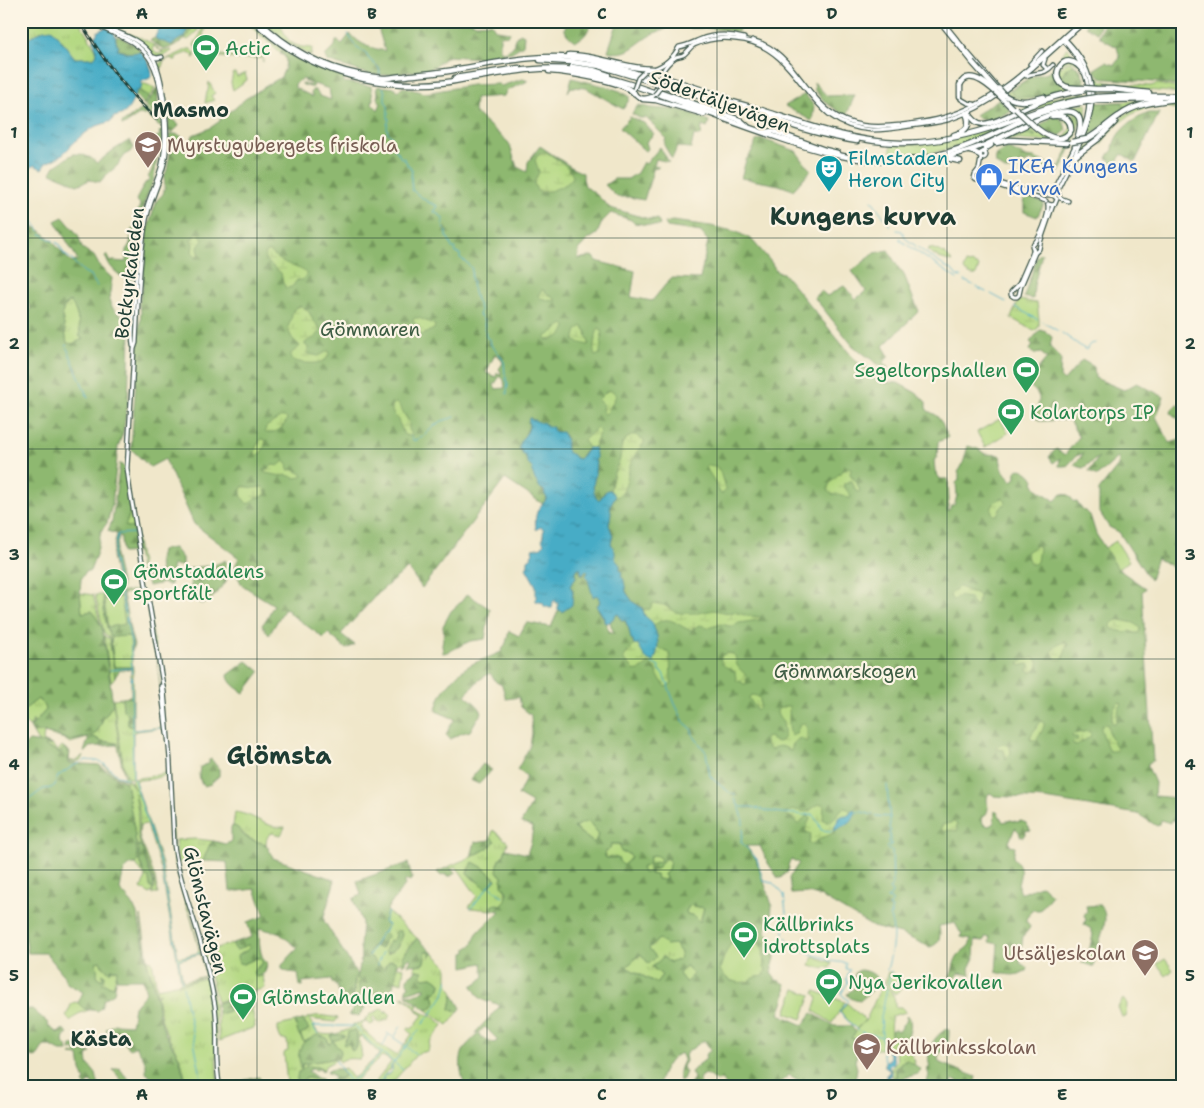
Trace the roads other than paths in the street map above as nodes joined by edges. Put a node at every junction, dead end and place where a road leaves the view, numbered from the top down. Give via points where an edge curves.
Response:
1 (91, 21) edge
2 (95, 21) edge
3 (254, 21) edge
4 (259, 21) edge
5 (940, 21) edge
6 (1081, 21) edge
7 (1086, 21) edge
8 (100, 26) junction
9 (118, 33) junction
10 (739, 38) junction
11 (1064, 39) junction
12 (682, 47) junction
13 (677, 51) junction
14 (685, 52) junction
15 (1042, 52) dead end
16 (151, 54) junction
17 (681, 55) junction
18 (1046, 56) junction
19 (540, 57) junction
20 (162, 58) dead end
21 (154, 62) junction
22 (972, 62) joint
23 (1053, 65) dead end
24 (1048, 68) dead end
25 (653, 69) junction
26 (1084, 72) junction
27 (437, 73) junction
28 (496, 75) junction
29 (662, 76) junction
30 (1022, 76) junction
31 (160, 83) junction
32 (432, 84) junction
33 (1084, 89) junction
34 (999, 90) joint
35 (634, 91) junction
36 (961, 97) joint
37 (1004, 97) junction
38 (1175, 97) junction
39 (1183, 98) edge
40 (643, 99) junction
41 (1085, 100) junction
42 (979, 103) junction
43 (733, 104) junction
44 (753, 109) dead end
45 (1127, 111) junction
46 (967, 112) junction
47 (770, 115) dead end
48 (1045, 117) junction
49 (845, 122) junction
50 (745, 126) junction
51 (1032, 126) junction
52 (1018, 129) junction
53 (764, 132) dead end
54 (854, 138) junction
55 (888, 142) junction
56 (996, 143) junction
57 (1071, 144) junction
58 (966, 151) junction
59 (930, 156) junction
60 (982, 156) junction
61 (942, 157) junction
62 (1072, 159) junction
63 (889, 161) junction
64 (960, 161) dead end
65 (979, 174) junction
66 (978, 180) junction
67 (1058, 190) junction
68 (1052, 195) junction
69 (1068, 201) dead end
70 (1047, 202) junction
71 (1054, 205) junction
72 (1037, 245) junction
73 (1034, 251) junction
74 (1015, 289) junction
75 (1019, 293) junction
76 (137, 313) junction
77 (134, 317) junction
78 (136, 333) junction
79 (134, 349) junction
80 (220, 1087) edge

1 - 8 main road, Botkyrkaleden
2 - 8 main road, Botkyrkaleden
3 - 32 highway, Södertäljevägen via 288,49 335,71 368,80
4 - 27 highway, Södertäljevägen via 289,46 336,68 386,78
5 - 22 main road
5 - 34 main road, bridge
6 - 11 main road
7 - 11 main road
8 - 9 main road, Botkyrkaleden
9 - 16 main road, Botkyrkaleden via 136,41
9 - 21 main road, Botkyrkaleden via 139,46
10 - 12 main road via 714,36
10 - 14 main road via 707,40
10 - 49 main road via 776,55 824,110
11 - 18 main road
11 - 26 main road
11 - 30 main road
11 - 62 main road via 1082,61 1092,95 1086,131
12 - 13 main road
12 - 14 main road
13 - 17 main road
13 - 25 main road
14 - 17 main road
15 - 30 main road
16 - 20 main road
16 - 21 main road, Botkyrkaleden
17 - 29 main road via 662,70
18 - 24 main road via 1043,64
18 - 30 main road
19 - 25 highway via 580,55 639,69
19 - 27 highway, Södertäljevägen
19 - 43 highway, Södertäljevägen via 600,62
21 - 31 main road, Botkyrkaleden
22 - 37 highway, bridge
23 - 30 main road via 1046,72
25 - 29 main road
25 - 35 main road, bridge via 638,78
26 - 33 highway via 1078,64 1068,61 1060,66 1057,73 1059,82
26 - 57 main road via 1089,105 1083,130
27 - 43 highway via 530,60 572,62 613,70
28 - 32 highway, Södertäljevägen
28 - 35 highway via 567,72
28 - 50 highway, Södertäljevägen via 537,69 575,70 632,85
29 - 40 main road, bridge via 660,88 653,96
29 - 43 highway via 726,97
30 - 42 main road
30 - 46 main road via 994,98
31 - 76 main road, Botkyrkaleden via 167,147 145,223
31 - 77 main road, Botkyrkaleden via 164,153 145,214
32 - 50 highway via 517,68 571,67 593,70 660,91 740,120
33 - 37 highway via 1026,101
33 - 38 highway, bridge via 1125,90
33 - 46 highway via 1062,94 985,124 978,123
34 - 37 highway, bridge
35 - 40 main road via 638,98
36 - 37 highway, bridge via 962,81 973,78
36 - 42 main road via 970,104
37 - 51 highway, bridge
38 - 39 highway, Södertäljevägen
38 - 41 highway, Södertäljevägen, bridge
38 - 45 highway
40 - 50 highway
41 - 55 highway, Södertäljevägen via 1054,105 961,136 921,142
41 - 59 highway, Södertäljevägen via 1040,113 972,144
42 - 49 main road via 931,121 877,127
43 - 44 highway via 746,110
43 - 54 highway, Södertäljevägen
45 - 57 highway, bridge via 1096,134
45 - 62 highway
46 - 49 main road via 938,122 884,130 863,129
46 - 54 highway via 969,121 960,133 910,140
47 - 55 highway via 798,127 848,140
48 - 51 highway via 1064,117 1071,124 1070,132 1063,138 1055,138
48 - 52 highway
48 - 57 highway via 1066,111 1079,117
50 - 63 highway, Södertäljevägen via 829,154
51 - 57 highway via 1044,136
52 - 56 highway
52 - 58 highway
53 - 59 highway via 773,131 824,150 853,156
54 - 55 highway, Södertäljevägen
56 - 57 highway via 1009,140
56 - 60 highway via 987,147
57 - 68 main road
58 - 60 highway
58 - 61 highway
59 - 63 highway, Södertäljevägen
60 - 65 main road
61 - 63 highway via 910,162
61 - 64 highway
62 - 67 main road
65 - 66 main road
65 - 66 main road via 973,177
65 - 68 main road via 1002,184
66 - 70 main road
67 - 68 main road
67 - 69 main road via 1060,198
68 - 70 main road
68 - 71 main road via 1057,200
70 - 71 main road
70 - 72 main road via 1049,210
71 - 72 main road
72 - 73 main road via 1032,246
72 - 73 main road via 1040,249
73 - 74 main road
73 - 75 main road
74 - 75 main road
74 - 75 main road via 1011,292 1013,297
76 - 77 main road
76 - 78 main road, Botkyrkaleden
77 - 78 main road
77 - 79 main road, Botkyrkaleden
78 - 79 main road, Botkyrkaleden
79 - 80 main road, Glömstavägen via 128,468 130,492 166,707 175,853 215,1001

